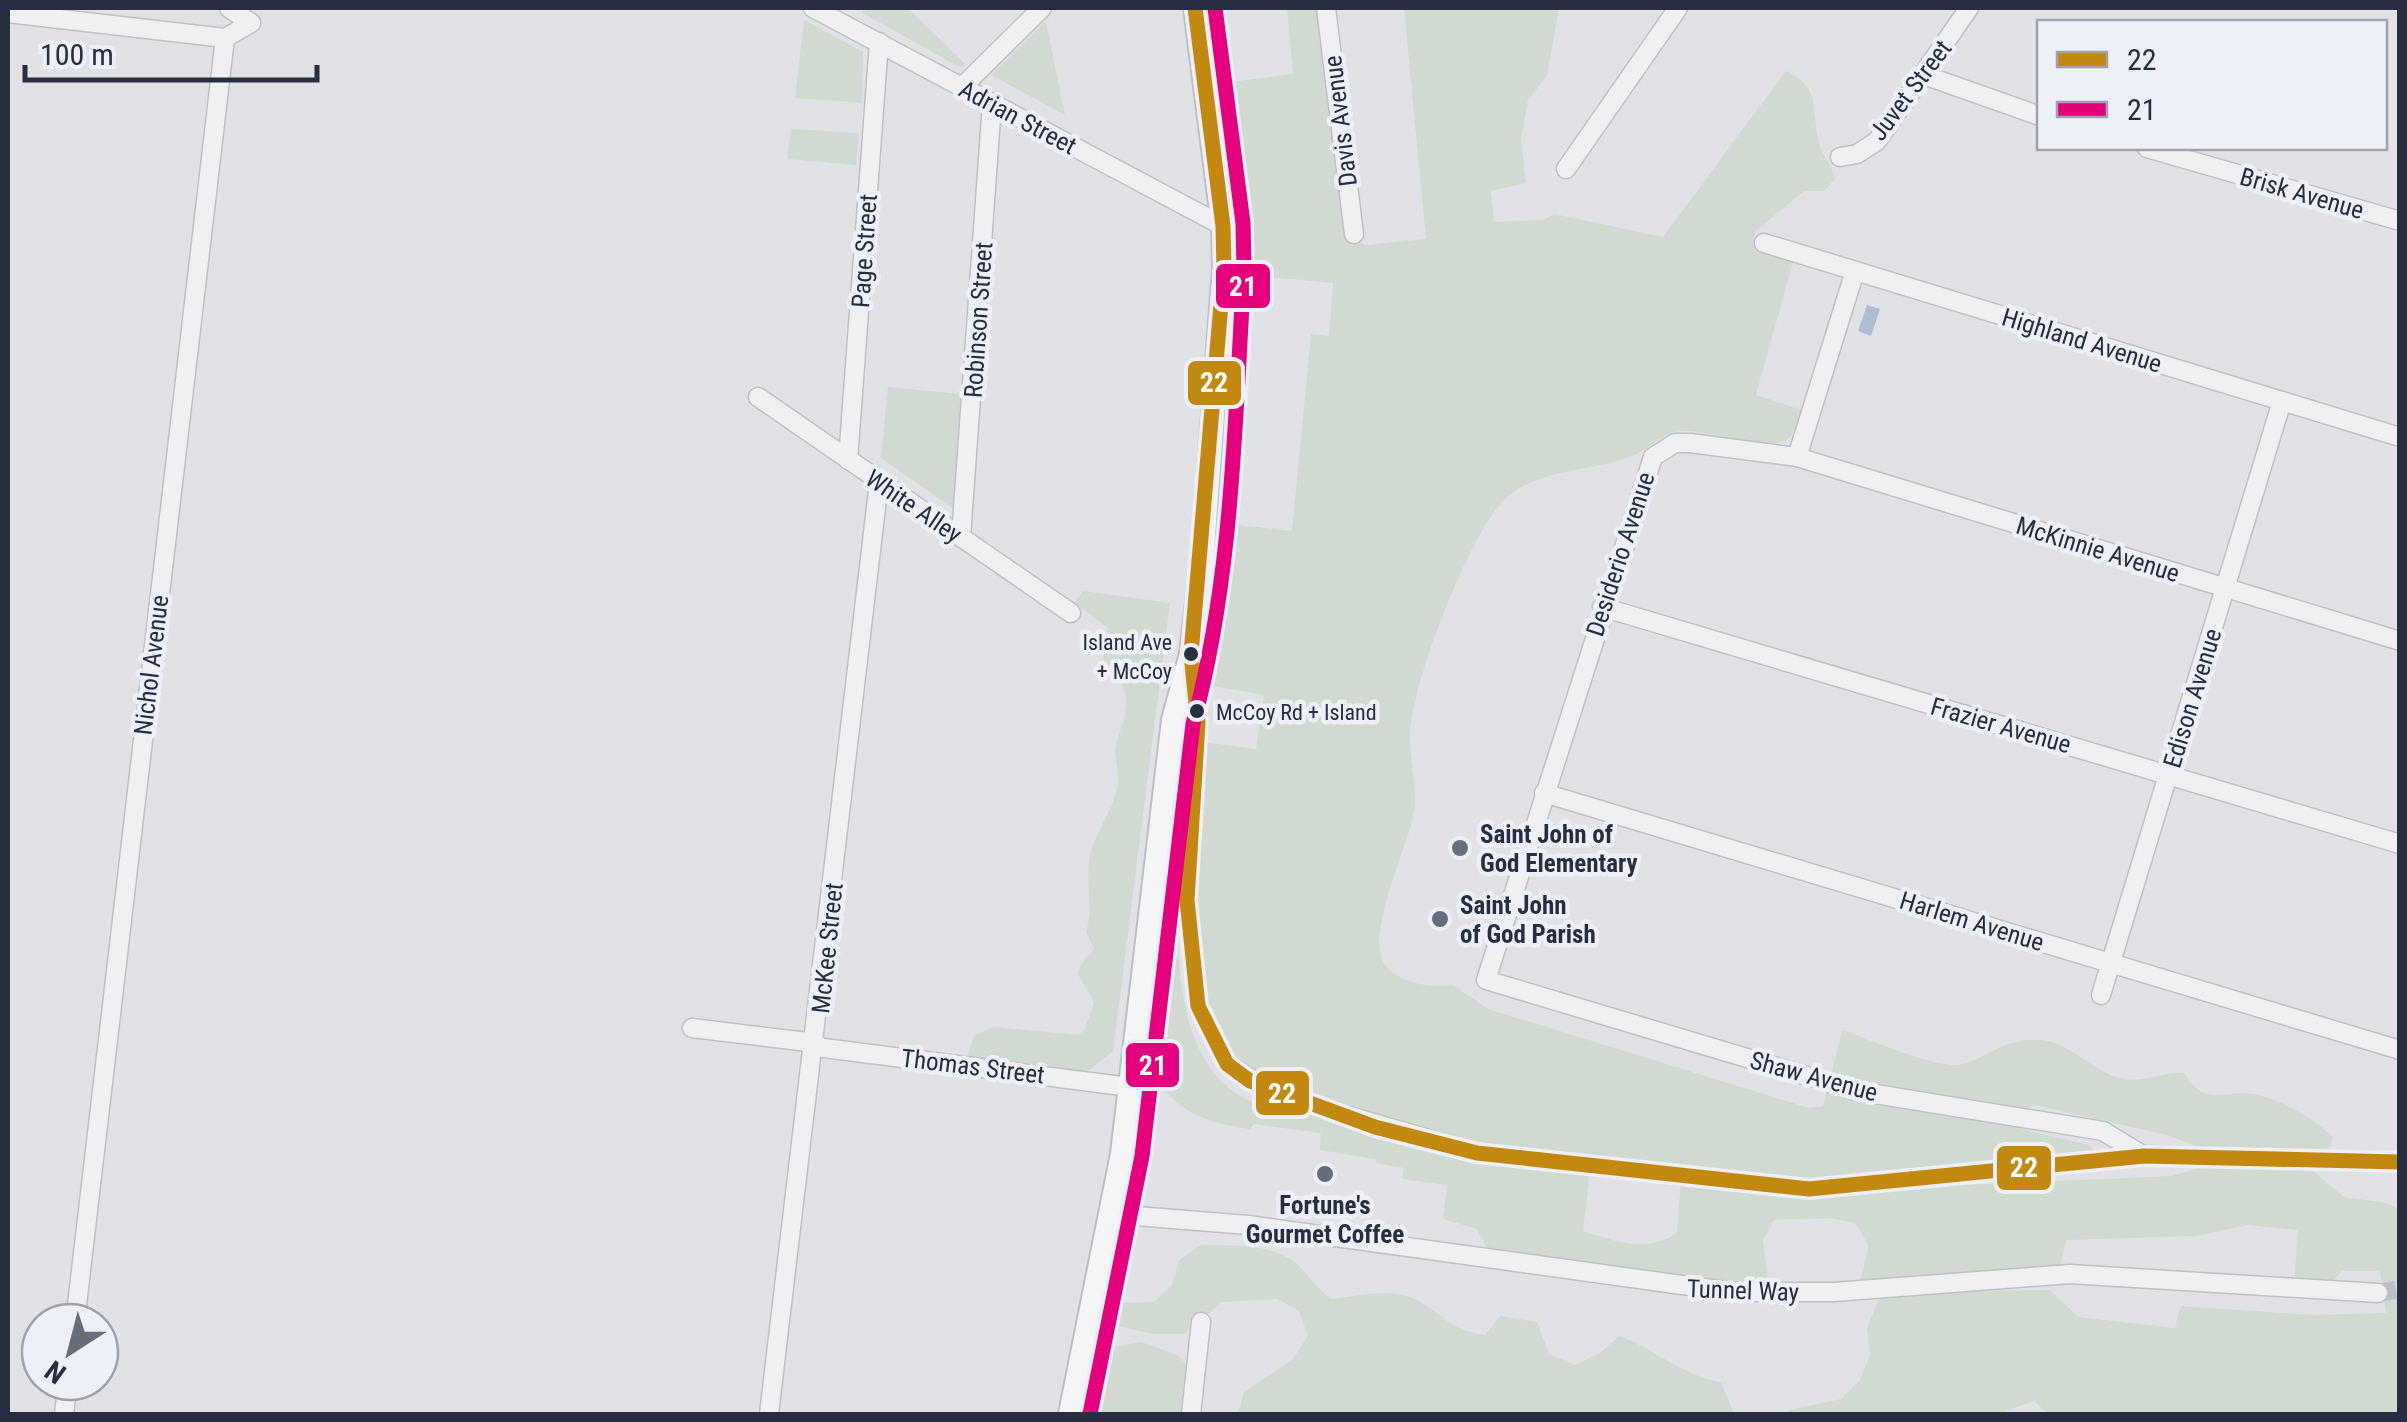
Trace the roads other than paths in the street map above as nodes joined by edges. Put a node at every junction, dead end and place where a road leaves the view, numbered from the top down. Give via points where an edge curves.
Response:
1 (229, 8) edge
2 (813, 8) edge
3 (1042, 8) edge
4 (1195, 8) edge
5 (1326, 8) edge
6 (1678, 8) edge
7 (1969, 8) edge
8 (8, 13) edge
9 (78, 14) edge
10 (252, 16) edge
11 (225, 38) junction
12 (878, 42) junction
13 (1924, 75) junction
14 (962, 87) junction
15 (992, 103) junction
16 (2037, 115) edge
17 (2154, 150) edge
18 (1840, 157) dead end
19 (1566, 169) dead end
20 (2400, 221) edge
21 (1223, 226) junction
22 (1354, 234) dead end
23 (1764, 243) dead end
24 (1855, 271) junction
25 (758, 398) dead end
26 (2282, 402) junction
27 (2400, 438) edge
28 (1797, 457) junction
29 (848, 460) junction
30 (880, 482) junction
31 (961, 537) junction
32 (2226, 587) junction
33 (1602, 607) junction
34 (1071, 613) dead end
35 (2400, 641) edge
36 (1191, 654) junction
37 (2168, 774) junction
38 (1544, 793) junction
39 (2400, 844) edge
40 (2111, 963) junction
41 (1486, 980) joint
42 (2102, 994) dead end
43 (692, 1028) dead end
44 (816, 1046) junction
45 (2400, 1050) edge
46 (1130, 1087) junction
47 (2144, 1156) junction
48 (2400, 1162) edge
49 (1111, 1214) junction
50 (2378, 1293) tunnel mouth
51 (77, 1302) edge
52 (1201, 1322) dead end
53 (769, 1414) edge
54 (1070, 1414) edge
55 (1192, 1414) edge

1 - 10 street
2 - 12 street, Adrian Street
3 - 14 street
4 - 21 main road
5 - 22 street, Davis Avenue
6 - 19 street
7 - 13 street, Juvet Street
8 - 9 street
9 - 11 street
10 - 11 street
11 - 51 street, Nichol Avenue
12 - 14 street, Adrian Street
12 - 29 street, Page Street
13 - 16 street
13 - 18 street, Juvet Street via 1876,141
14 - 15 street, Adrian Street
15 - 21 street, Adrian Street
15 - 31 street, Robinson Street
17 - 20 street, Brisk Avenue
21 - 36 main road
23 - 24 street, Highland Avenue
24 - 26 street, Highland Avenue
24 - 28 street
25 - 29 street, White Alley
26 - 27 street, Highland Avenue
26 - 32 street, Edison Avenue
28 - 32 street, McKinnie Avenue
28 - 33 street, Desiderio Avenue via 1690,443 1662,448 1643,483
29 - 30 street, White Alley
30 - 31 street, White Alley
30 - 44 street, McKee Street
31 - 34 street, White Alley
32 - 35 street, McKinnie Avenue
32 - 37 street, Edison Avenue
33 - 37 street, Frazier Avenue
33 - 38 street, Desiderio Avenue
36 - 46 main road via 1172,720
36 - 47 street via 1198,724 1187,900 1191,964 1212,1041 1250,1081 1375,1127 1477,1154 1809,1189
37 - 39 street, Frazier Avenue
37 - 40 street, Edison Avenue
38 - 40 street, Harlem Avenue
38 - 41 street, Desiderio Avenue
40 - 42 street, Edison Avenue
40 - 45 street, Harlem Avenue
41 - 47 street, Shaw Avenue via 1857,1091 2103,1131
43 - 44 street, Thomas Street
44 - 46 street, Thomas Street
44 - 53 street, McKee Street
46 - 49 main road
47 - 48 street
49 - 50 street, Tunnel Way via 1248,1225 1732,1292 1834,1292 2070,1274
49 - 54 main road
52 - 55 street

